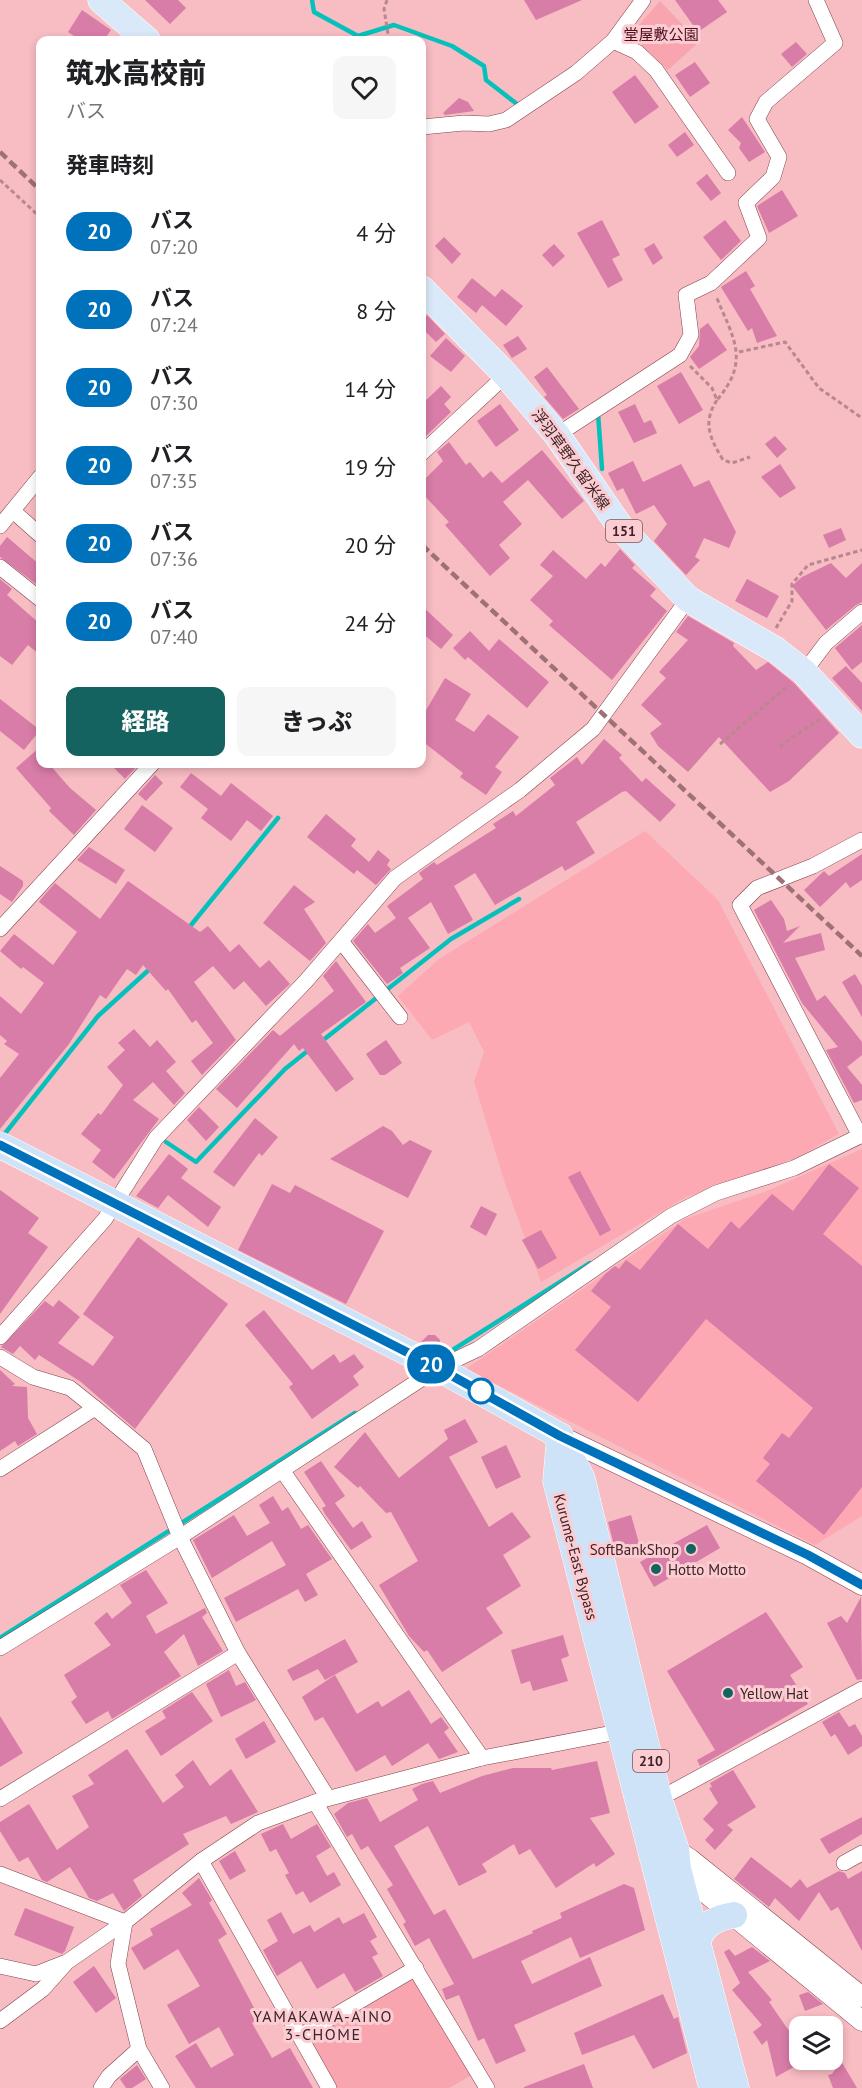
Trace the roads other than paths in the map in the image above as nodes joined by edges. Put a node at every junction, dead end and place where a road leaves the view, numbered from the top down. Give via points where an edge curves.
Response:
1 (101, 0) edge
2 (643, 0) edge
3 (816, 0) edge
4 (142, 36) edge
5 (613, 41) junction
6 (426, 126) edge
7 (728, 173) dead end
8 (426, 293) edge
9 (506, 375) junction
10 (557, 435) junction
11 (426, 449) edge
12 (36, 482) edge
13 (13, 511) junction
14 (0, 526) edge
15 (36, 531) edge
16 (0, 567) edge
17 (36, 596) edge
18 (688, 599) junction
19 (862, 612) edge
20 (804, 672) junction
21 (862, 735) edge
22 (148, 768) edge
23 (862, 840) edge
24 (0, 929) edge
25 (341, 941) junction
26 (400, 1017) dead end
27 (861, 1136) edge
28 (0, 1145) edge
29 (114, 1203) junction
30 (0, 1337) edge
31 (0, 1357) edge
32 (438, 1368) junction
33 (95, 1408) junction
34 (560, 1436) junction
35 (0, 1469) edge
36 (282, 1470) junction
37 (180, 1537) junction
38 (862, 1585) edge
39 (0, 1648) edge
40 (238, 1653) junction
41 (862, 1689) edge
42 (632, 1729) junction
43 (482, 1758) junction
44 (0, 1799) edge
45 (659, 1799) junction
46 (322, 1800) junction
47 (862, 1853) edge
48 (664, 1856) junction
49 (201, 1861) junction
50 (844, 1863) dead end
51 (0, 1874) edge
52 (734, 1915) junction
53 (125, 1922) junction
54 (697, 1942) junction
55 (67, 1962) junction
56 (0, 1966) edge
57 (416, 1968) junction
58 (852, 1991) edge
59 (0, 2021) edge
60 (862, 2021) edge
61 (300, 2036) junction
62 (139, 2049) junction
63 (100, 2088) edge
64 (162, 2088) edge
65 (329, 2088) edge
66 (487, 2088) edge
67 (712, 2088) edge
68 (736, 2088) edge

1 - 4 main road
2 - 5 street
3 - 10 street via 835,43 766,102 758,119 779,157 773,177 746,204 759,238 711,283 686,295 691,335 680,355
5 - 6 street via 576,73 506,120
5 - 7 street via 637,52 656,70
8 - 9 main road, 浮羽草野久留米線 / 151
9 - 10 main road, 浮羽草野久留米線 / 151
9 - 11 street
10 - 18 main road, 浮羽草野久留米線 / 151 via 621,528
12 - 13 street
13 - 14 street
13 - 15 street
16 - 17 street
18 - 20 main road, 浮羽草野久留米線 / 151 via 766,644
18 - 25 street via 593,729 520,790 395,878
19 - 20 street via 826,643
20 - 21 main road, 浮羽草野久留米線 / 151
22 - 24 street
23 - 27 street via 813,866 757,888 740,905
25 - 26 street
25 - 29 street via 156,1138
27 - 32 street via 794,1168 716,1193 671,1216 478,1349
28 - 29 highway
29 - 30 street via 105,1219
29 - 32 highway
31 - 33 street via 33,1377 70,1388
32 - 34 highway
32 - 36 street
33 - 35 street
33 - 37 street via 144,1449
34 - 38 street via 808,1555
34 - 42 highway, Kurume-East Bypass / 210 via 582,1479
36 - 37 street
36 - 43 street
37 - 39 street
37 - 40 street
40 - 44 street
40 - 46 street
41 - 45 street
42 - 43 street
42 - 45 highway, Kurume-East Bypass / 210
42 - 48 highway, Kurume-East Bypass / 210
43 - 46 street
45 - 48 highway, Kurume-East Bypass / 210
46 - 49 street via 258,1823
46 - 57 street
47 - 50 street
48 - 52 street
48 - 54 highway, Kurume-East Bypass / 210
48 - 58 street
48 - 67 highway, Kurume-East Bypass / 210
49 - 53 street
49 - 61 street
51 - 53 street
52 - 54 highway via 710,1923
52 - 58 street
53 - 55 street
53 - 62 street via 118,1964
54 - 68 highway, Kurume-East Bypass / 210
55 - 56 street via 36,1974
55 - 59 street via 43,1989
57 - 61 street
57 - 66 street
58 - 60 street
61 - 65 street
62 - 63 street
62 - 64 street

